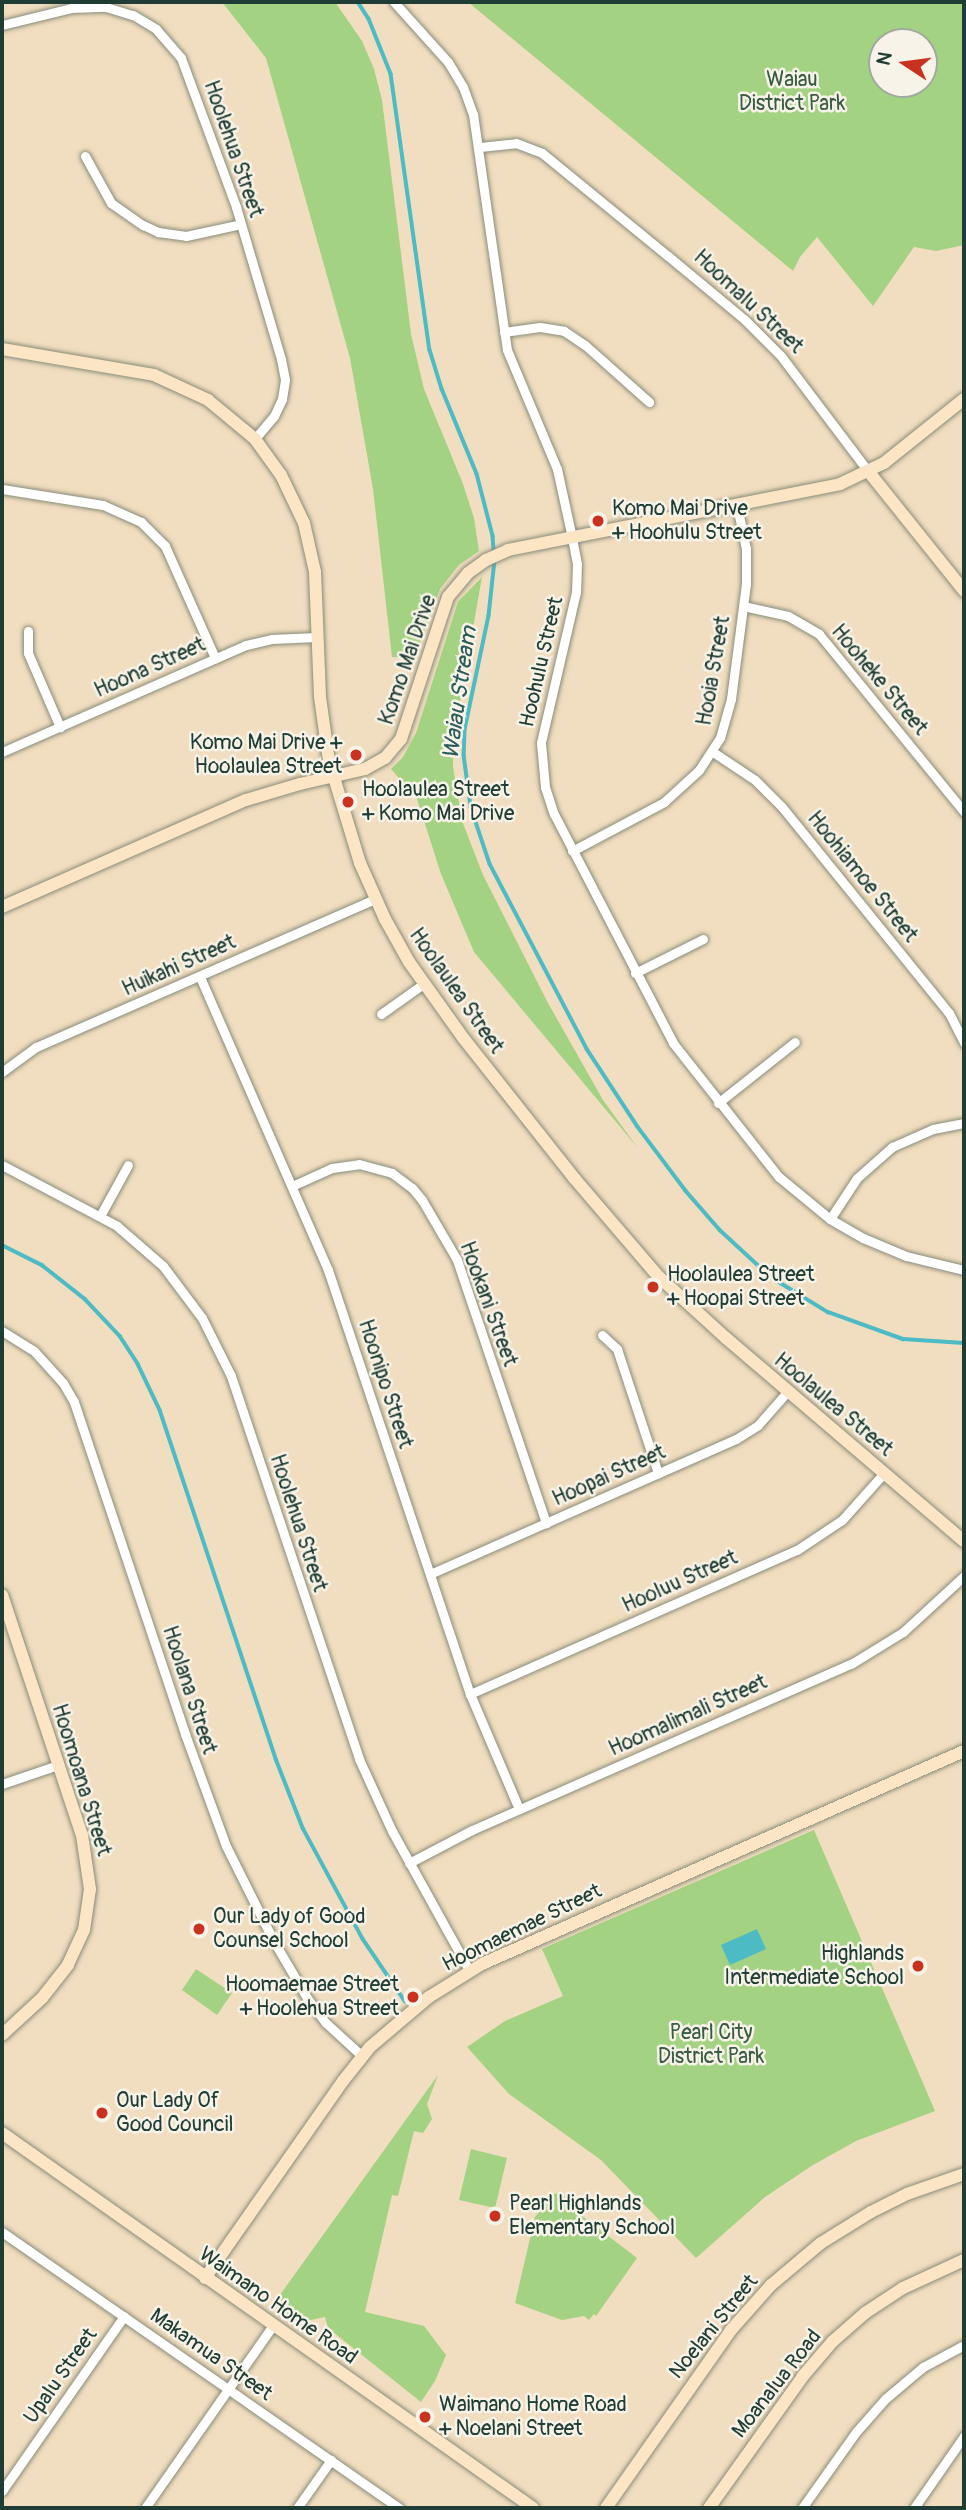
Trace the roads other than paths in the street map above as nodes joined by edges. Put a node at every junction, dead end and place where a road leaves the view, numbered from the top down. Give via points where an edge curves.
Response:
1 (394, 2) edge
2 (2, 25) edge
3 (480, 147) junction
4 (85, 156) dead end
5 (241, 223) junction
6 (504, 332) junction
7 (2, 349) edge
8 (964, 400) edge
9 (649, 402) dead end
10 (255, 439) junction
11 (868, 471) junction
12 (2, 489) edge
13 (737, 506) junction
14 (572, 538) junction
15 (964, 591) edge
16 (743, 606) junction
17 (28, 631) dead end
18 (317, 637) junction
19 (215, 658) junction
20 (60, 727) junction
21 (2, 752) edge
22 (713, 752) junction
23 (333, 776) junction
24 (964, 812) edge
25 (572, 851) junction
26 (375, 899) junction
27 (2, 907) edge
28 (702, 939) dead end
29 (635, 974) junction
30 (200, 977) junction
31 (423, 984) junction
32 (381, 1014) dead end
33 (795, 1042) dead end
34 (964, 1043) edge
35 (2, 1072) edge
36 (718, 1102) junction
37 (964, 1123) edge
38 (128, 1165) dead end
39 (2, 1166) edge
40 (292, 1186) junction
41 (100, 1216) junction
42 (830, 1219) junction
43 (964, 1270) edge
44 (2, 1331) edge
45 (602, 1335) dead end
46 (788, 1391) junction
47 (658, 1473) junction
48 (884, 1473) junction
49 (546, 1523) junction
50 (964, 1541) edge
51 (430, 1574) junction
52 (964, 1576) edge
53 (2, 1595) edge
54 (470, 1694) junction
55 (964, 1751) edge
56 (58, 1765) junction
57 (2, 1784) edge
58 (519, 1809) junction
59 (409, 1863) junction
60 (469, 1970) junction
61 (2, 2035) edge
62 (362, 2056) junction
63 (2, 2133) edge
64 (964, 2174) edge
65 (2, 2232) edge
66 (964, 2260) edge
67 (205, 2278) junction
68 (124, 2316) junction
69 (273, 2325) junction
70 (964, 2344) edge
71 (229, 2388) junction
72 (964, 2436) edge
73 (331, 2460) junction
74 (2, 2490) edge
75 (145, 2508) edge
76 (297, 2508) edge
77 (399, 2508) edge
78 (533, 2508) edge
79 (606, 2508) edge
80 (709, 2508) edge
81 (803, 2508) edge
82 (914, 2508) edge

1 - 3 street, Hoohulu Street via 456,75 473,114
2 - 5 street, Hoolehua Street via 94,6 122,11 156,29 174,47 187,71
3 - 6 street, Hoohulu Street
3 - 11 street, Hoomalu Street via 516,143 542,153 745,320 781,356
4 - 5 street via 111,203 158,232 186,236
5 - 10 street, Hoolehua Street via 285,380 279,408
6 - 9 street via 540,327 564,331
6 - 14 street, Hoohulu Street via 512,367 557,469
7 - 10 street, Hoolaulea Street via 154,375 208,400
8 - 11 street, Komo Mai Drive
10 - 18 street, Hoolaulea Street via 281,475 304,523 315,572
11 - 13 street, Komo Mai Drive via 825,489
11 - 15 street, Hoomalu Street
12 - 19 street via 103,505 141,522 164,546
13 - 14 street, Komo Mai Drive
13 - 16 street, Hooia Street via 747,564
14 - 23 street, Komo Mai Drive via 508,550 477,566 458,584 441,612 401,739 376,764
14 - 25 street, Hoohulu Street via 576,592 541,743 547,794
16 - 22 street, Hooia Street via 729,711
16 - 24 street, Hooheke Street via 788,616 819,634
17 - 20 street via 28,653
18 - 19 street, Hoona Street via 258,641
18 - 23 street, Hoolaulea Street
19 - 20 street, Hoona Street
20 - 21 street, Hoona Street
22 - 25 street, Hooia Street via 690,781 664,802
22 - 34 street, Hoohiamoe Street via 755,780 782,807 949,1013
23 - 26 street, Hoolaulea Street via 346,826
23 - 27 street, Komo Mai Drive via 246,800
25 - 29 street, Hoohulu Street
26 - 30 street, Huikahi Street
26 - 31 street, Hoolaulea Street
28 - 29 street
29 - 36 street, Hoohulu Street via 673,1043
30 - 35 street, Huikahi Street via 36,1047
30 - 40 street, Hoonipo Street
31 - 32 street
31 - 46 street, Hoolaulea Street via 641,1257 684,1301
33 - 36 street
36 - 42 street, Hoohulu Street via 779,1177
37 - 42 street via 933,1129 892,1147 858,1178
38 - 41 street
39 - 41 street, Hoolehua Street
40 - 49 street, Hookani Street via 332,1168 359,1164 392,1173 422,1200 457,1260
40 - 51 street, Hoonipo Street via 336,1291
41 - 59 street, Hoolehua Street via 163,1266 190,1299 223,1357 359,1759
42 - 43 street, Hoohulu Street via 893,1252
44 - 62 street, Hoolana Street via 34,1351 74,1402 226,1846 272,1940 307,1998
45 - 47 street via 617,1349
46 - 47 street, Hoopai Street via 748,1433
46 - 48 street, Hoolaulea Street
47 - 49 street, Hoopai Street
48 - 50 street, Hoolaulea Street
48 - 54 street, Hooluu Street via 842,1520 797,1550
49 - 51 street, Hoopai Street
51 - 54 street, Hoonipo Street
52 - 58 street, Hoomalimali Street via 903,1632 851,1664
53 - 56 street, Hoomoana Street
54 - 58 street, Hoonipo Street
55 - 60 street, Hoomaemae Street
56 - 57 street
56 - 61 street, Hoomoana Street via 87,1854 88,1909 77,1948 62,1974
58 - 59 street, Hoomalimali Street
59 - 60 street, Hoolehua Street
60 - 62 street, Hoomaemae Street via 412,2009
62 - 67 street, Hoomaemae Street
63 - 67 street, Waimano Home Road
64 - 79 street, Noelani Street via 871,2212 821,2243 779,2278 731,2330
65 - 68 street, Makamua Street
66 - 80 street, Moanalua Road via 903,2288 832,2342
67 - 69 street, Waimano Home Road
68 - 71 street, Makamua Street
68 - 74 street, Upalu Street
69 - 71 street
69 - 78 street, Waimano Home Road
70 - 81 street via 923,2367 885,2399
71 - 73 street, Makamua Street
71 - 75 street
72 - 82 street
73 - 76 street
73 - 77 street, Makamua Street

